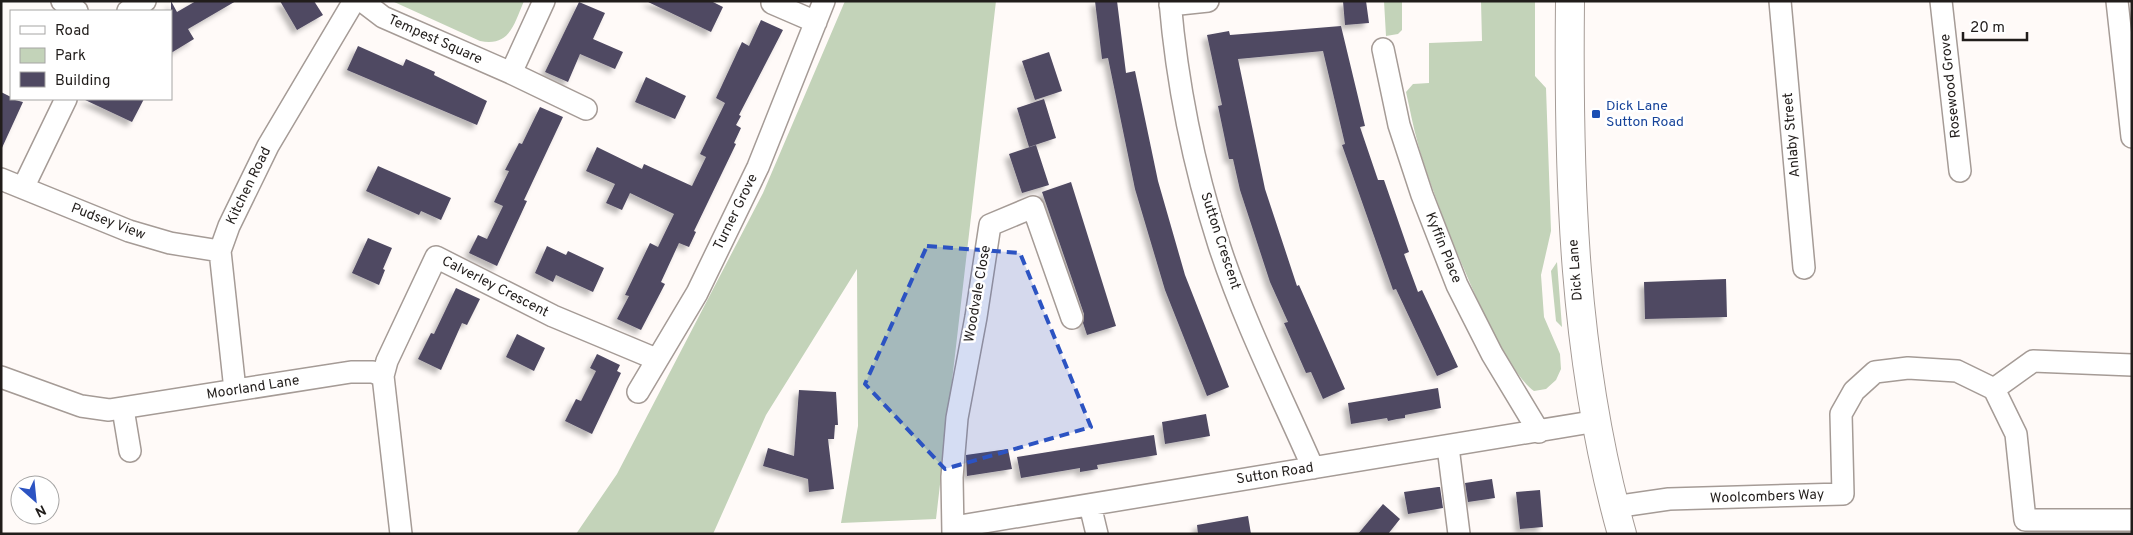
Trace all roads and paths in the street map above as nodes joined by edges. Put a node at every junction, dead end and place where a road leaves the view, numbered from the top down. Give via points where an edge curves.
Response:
1 (62, 1) edge
2 (145, 1) edge
3 (354, 1) edge
4 (362, 1) edge
5 (544, 1) edge
6 (824, 1) edge
7 (1208, 1) edge
8 (1570, 1) edge
9 (1780, 1) edge
10 (1941, 1) edge
11 (2117, 1) edge
12 (772, 2) edge
13 (1170, 3) edge
14 (76, 10) edge
15 (130, 10) edge
16 (816, 22) junction
17 (1383, 49) dead end
18 (511, 73) junction
19 (66, 100) edge
20 (586, 109) dead end
21 (2132, 137) edge
22 (1960, 171) dead end
23 (1, 179) edge
24 (23, 188) junction
25 (220, 251) junction
26 (1804, 268) dead end
27 (1072, 318) dead end
28 (656, 359) junction
29 (2132, 365) edge
30 (383, 376) junction
31 (1, 377) edge
32 (1994, 389) junction
33 (235, 390) junction
34 (638, 392) dead end
35 (123, 409) junction
36 (1597, 421) junction
37 (1539, 432) junction
38 (1448, 447) junction
39 (130, 451) dead end
40 (1313, 468) junction
41 (1090, 504) junction
42 (1614, 507) junction
43 (2132, 520) edge
44 (954, 530) edge
45 (401, 534) edge
46 (1097, 534) edge
47 (1459, 534) edge
48 (1622, 534) edge

1 - 14 street
2 - 15 street
3 - 25 street, Kitchen Road via 268,146
4 - 18 street, Tempest Square via 383,17
5 - 18 street
6 - 16 street, Turner Grove
7 - 13 street
8 - 36 street, Dick Lane via 1569,167 1577,288
9 - 26 street, Anlaby Street
10 - 22 street, Rosewood Grove
11 - 21 street
12 - 16 street
13 - 40 street, Sutton Crescent via 1192,150 1219,246
16 - 28 street, Turner Grove via 758,167 697,293
17 - 37 street, Kyffin Place via 1398,125 1458,285 1492,354
18 - 20 street, Tempest Square
19 - 24 street
23 - 24 street, Pudsey View
24 - 25 street, Pudsey View via 129,231 170,243
25 - 33 street, Kitchen Road
27 - 44 street, Woodvale Close via 1032,207 990,225 957,418 952,477
28 - 30 street, Calverley Crescent via 553,316 436,256
28 - 34 street, Turner Grove
29 - 32 street via 2033,362
30 - 33 street, Moorland Lane via 372,372 351,372
30 - 45 street, Calverley Crescent
31 - 35 street, Moorland Lane via 81,406
32 - 42 street, Woolcombers Way via 1956,371 1908,368 1875,372 1854,391 1842,414 1843,494 1669,499
32 - 43 street via 2016,434 2025,520
33 - 35 street, Moorland Lane
35 - 39 street
36 - 37 street, Sutton Road
36 - 42 street, Dick Lane
37 - 38 street, Sutton Road
38 - 40 street, Sutton Road
38 - 47 street
40 - 41 street, Sutton Road
41 - 44 street, Sutton Road
41 - 46 street
42 - 48 street, Dick Lane

